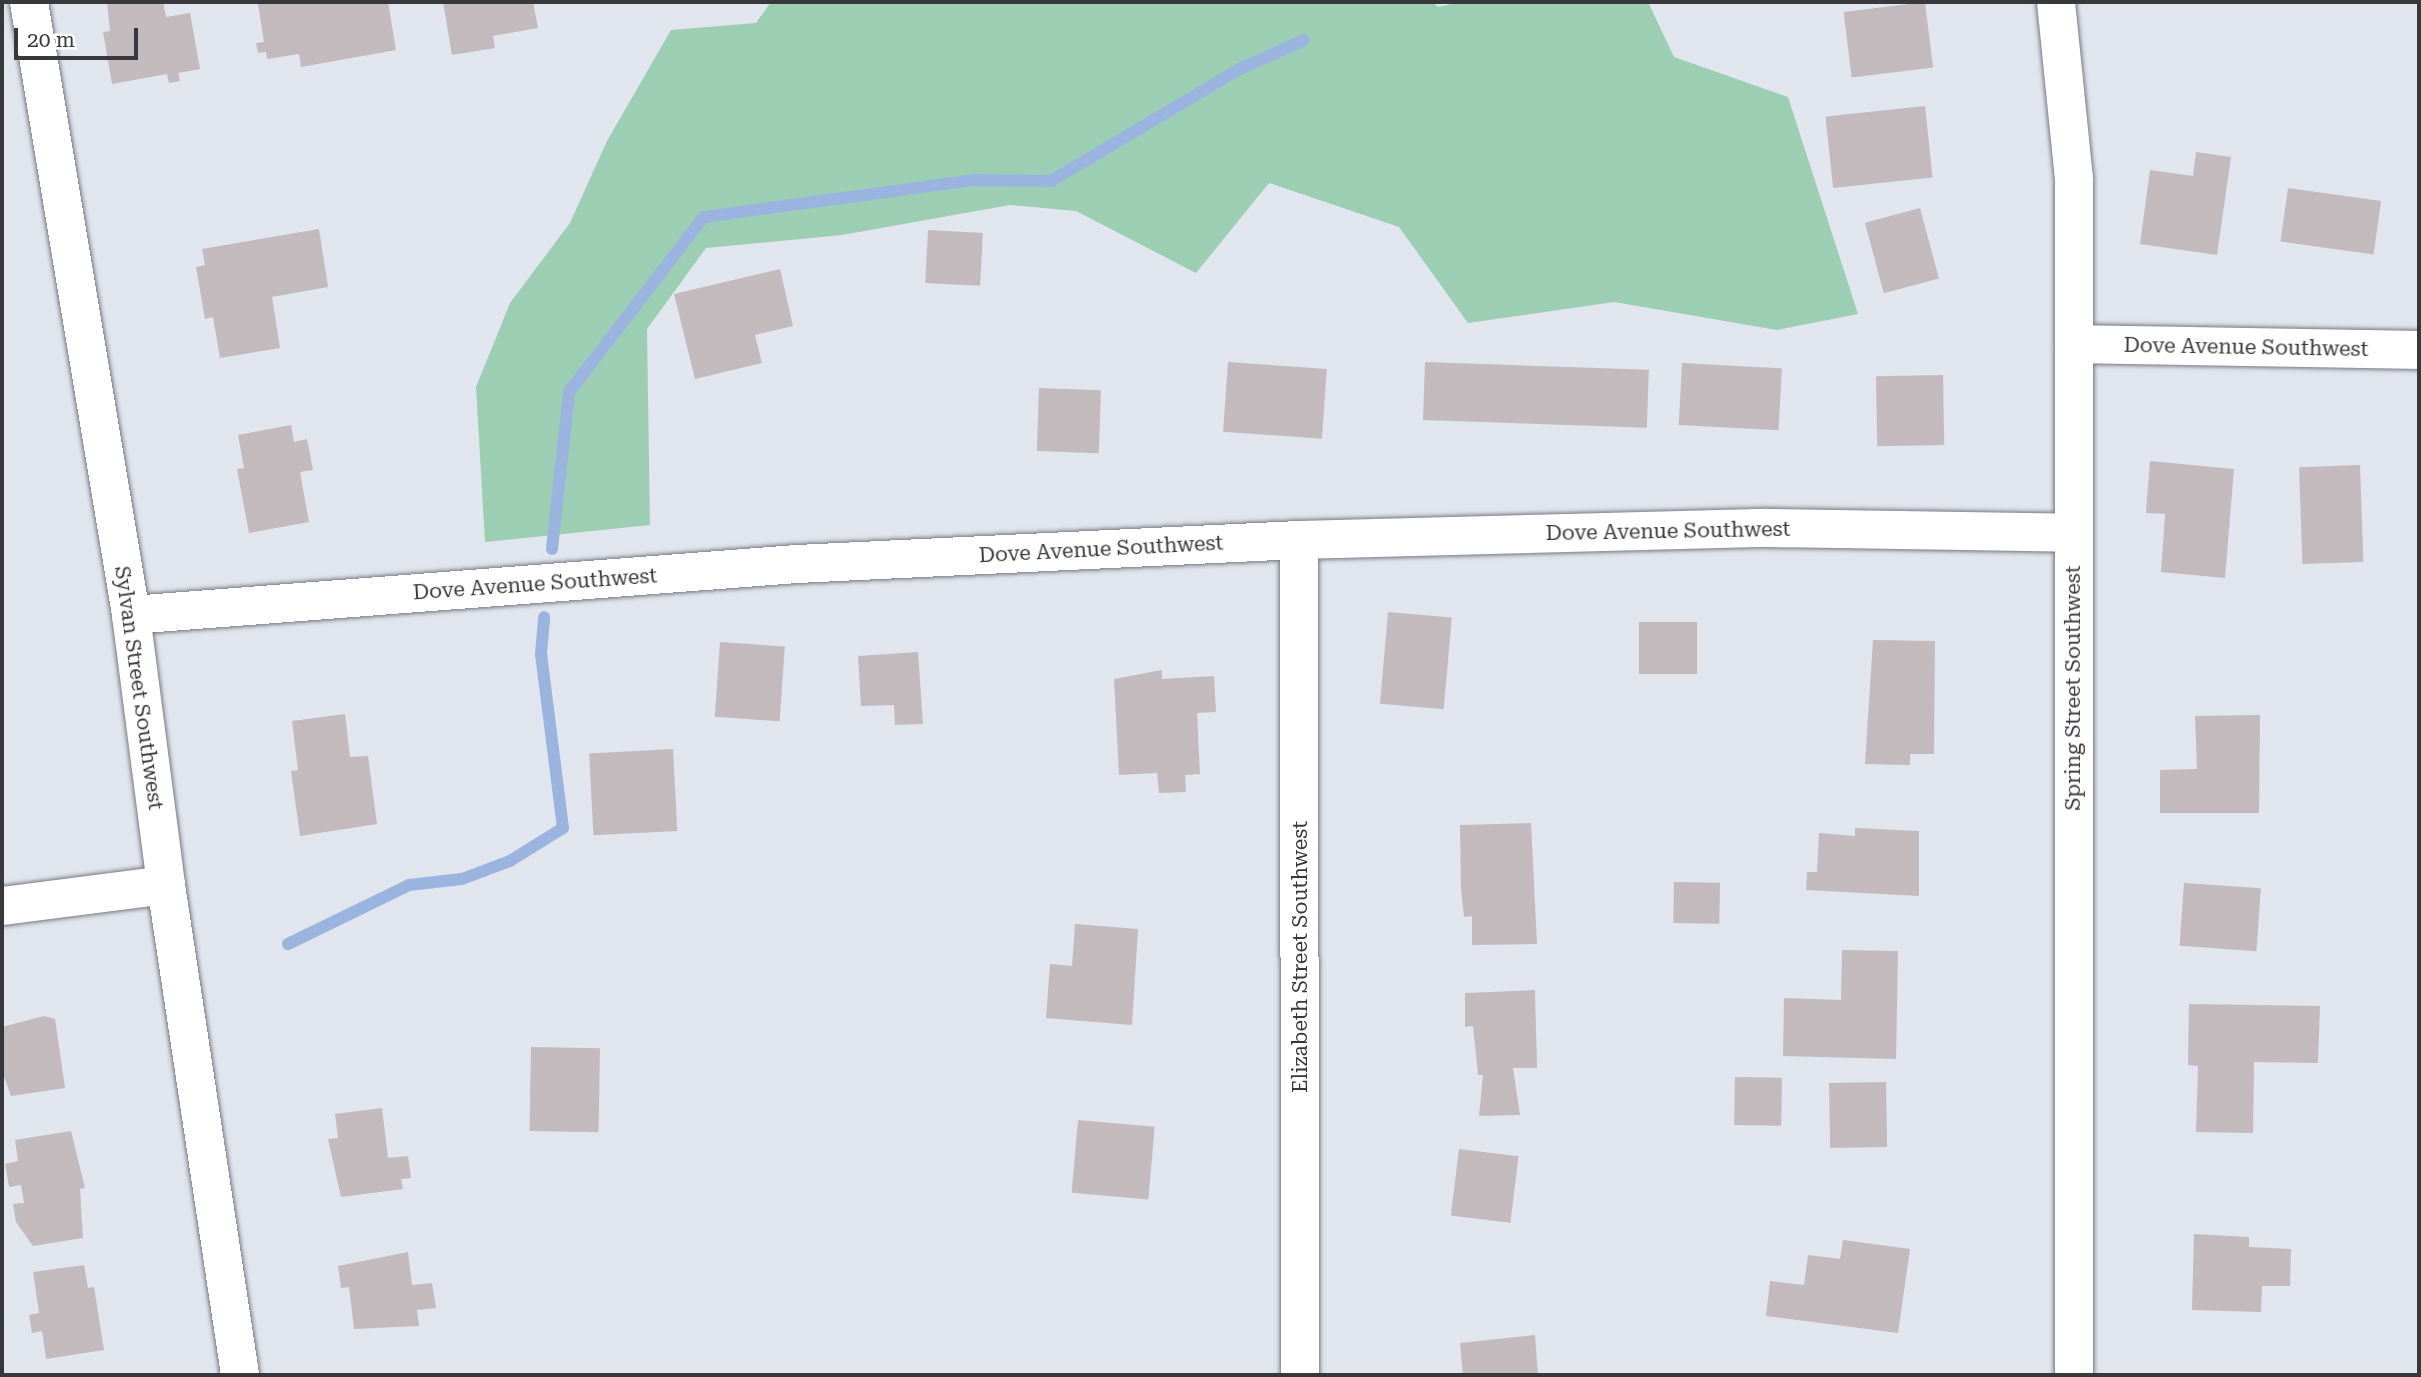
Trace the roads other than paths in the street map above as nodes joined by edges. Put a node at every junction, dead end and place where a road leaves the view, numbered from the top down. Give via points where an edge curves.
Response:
1 (29, 2) edge
2 (2056, 2) edge
3 (2074, 344) junction
4 (2419, 350) edge
5 (2073, 533) junction
6 (1299, 540) junction
7 (131, 615) junction
8 (166, 885) junction
9 (2, 906) edge
10 (240, 1375) edge
11 (1300, 1375) edge
12 (2074, 1375) edge

1 - 7 street, Sylvan Street Southwest
2 - 3 street, Spring Street Southwest via 2074,178
3 - 4 street, Dove Avenue Southwest
3 - 5 street, Spring Street Southwest
5 - 6 street, Dove Avenue Southwest via 1767,528
5 - 12 street, Spring Street Southwest
6 - 7 street, Dove Avenue Southwest via 797,564
6 - 11 street, Elizabeth Street Southwest
7 - 8 street, Sylvan Street Southwest
8 - 9 street
8 - 10 street, Sylvan Street Southwest

